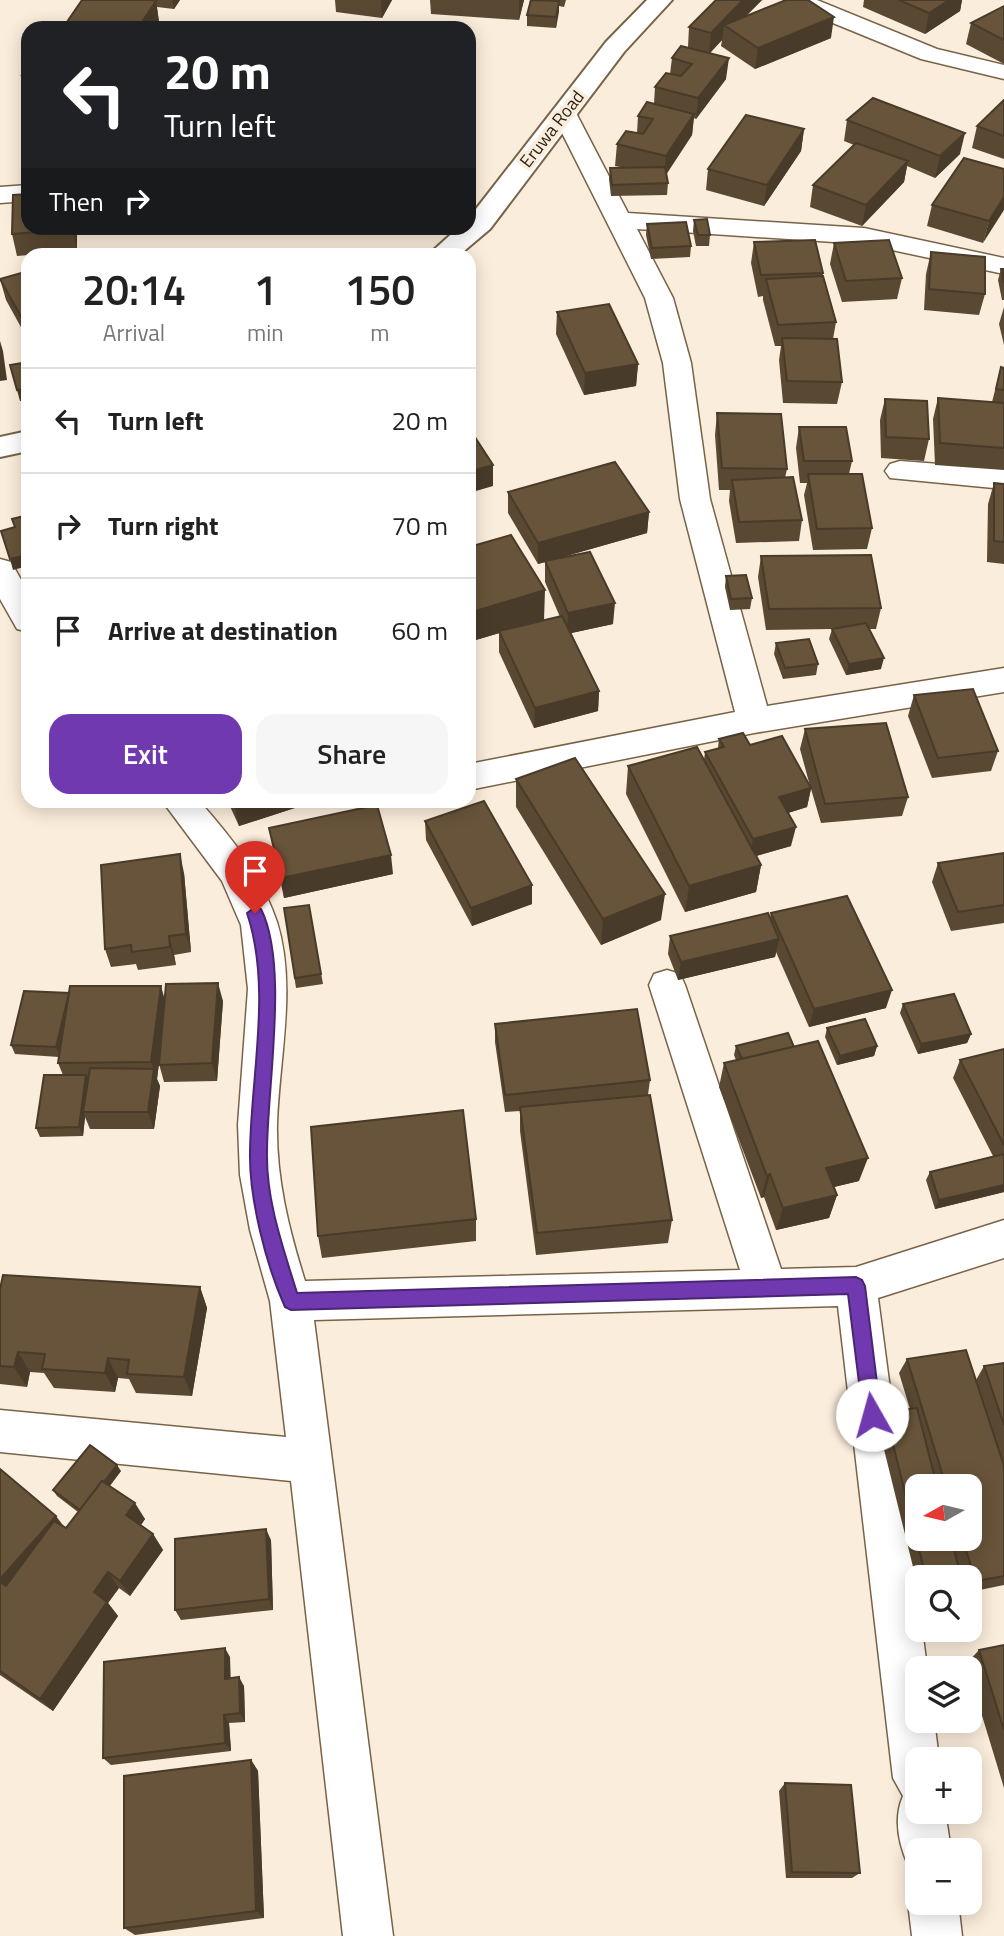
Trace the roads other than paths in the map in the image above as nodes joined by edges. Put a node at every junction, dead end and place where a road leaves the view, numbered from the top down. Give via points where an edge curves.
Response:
1 (660, 0) edge
2 (797, 0) edge
3 (1004, 72) edge
4 (564, 113) junction
5 (21, 194) edge
6 (0, 195) edge
7 (618, 220) junction
8 (476, 226) edge
9 (466, 235) edge
10 (450, 248) edge
11 (1004, 266) edge
12 (900, 471) dead end
13 (1004, 479) edge
14 (0, 570) edge
15 (21, 608) edge
16 (1004, 680) edge
17 (754, 721) junction
18 (476, 776) edge
19 (185, 808) edge
20 (667, 985) dead end
21 (1004, 1239) edge
22 (856, 1286) junction
23 (766, 1289) junction
24 (291, 1301) junction
25 (0, 1431) edge
26 (311, 1461) junction
27 (913, 1747) edge
28 (935, 1915) edge
29 (368, 1936) edge
30 (937, 1936) edge

1 - 4 main road, Eruwa Road via 615,47
2 - 3 street via 929,54
4 - 7 street
4 - 8 main road, Eruwa Road
5 - 6 street
7 - 11 street via 864,236
7 - 17 street via 659,298 677,363 695,499
9 - 10 main road, Eruwa Road
12 - 13 street
14 - 15 street
16 - 17 street
17 - 18 street
19 - 24 street via 250,897 261,929 267,990 258,1154 264,1212
20 - 23 street
21 - 22 street
22 - 23 street
22 - 27 street
23 - 24 street
24 - 26 street
25 - 26 street
26 - 29 street
28 - 30 street

